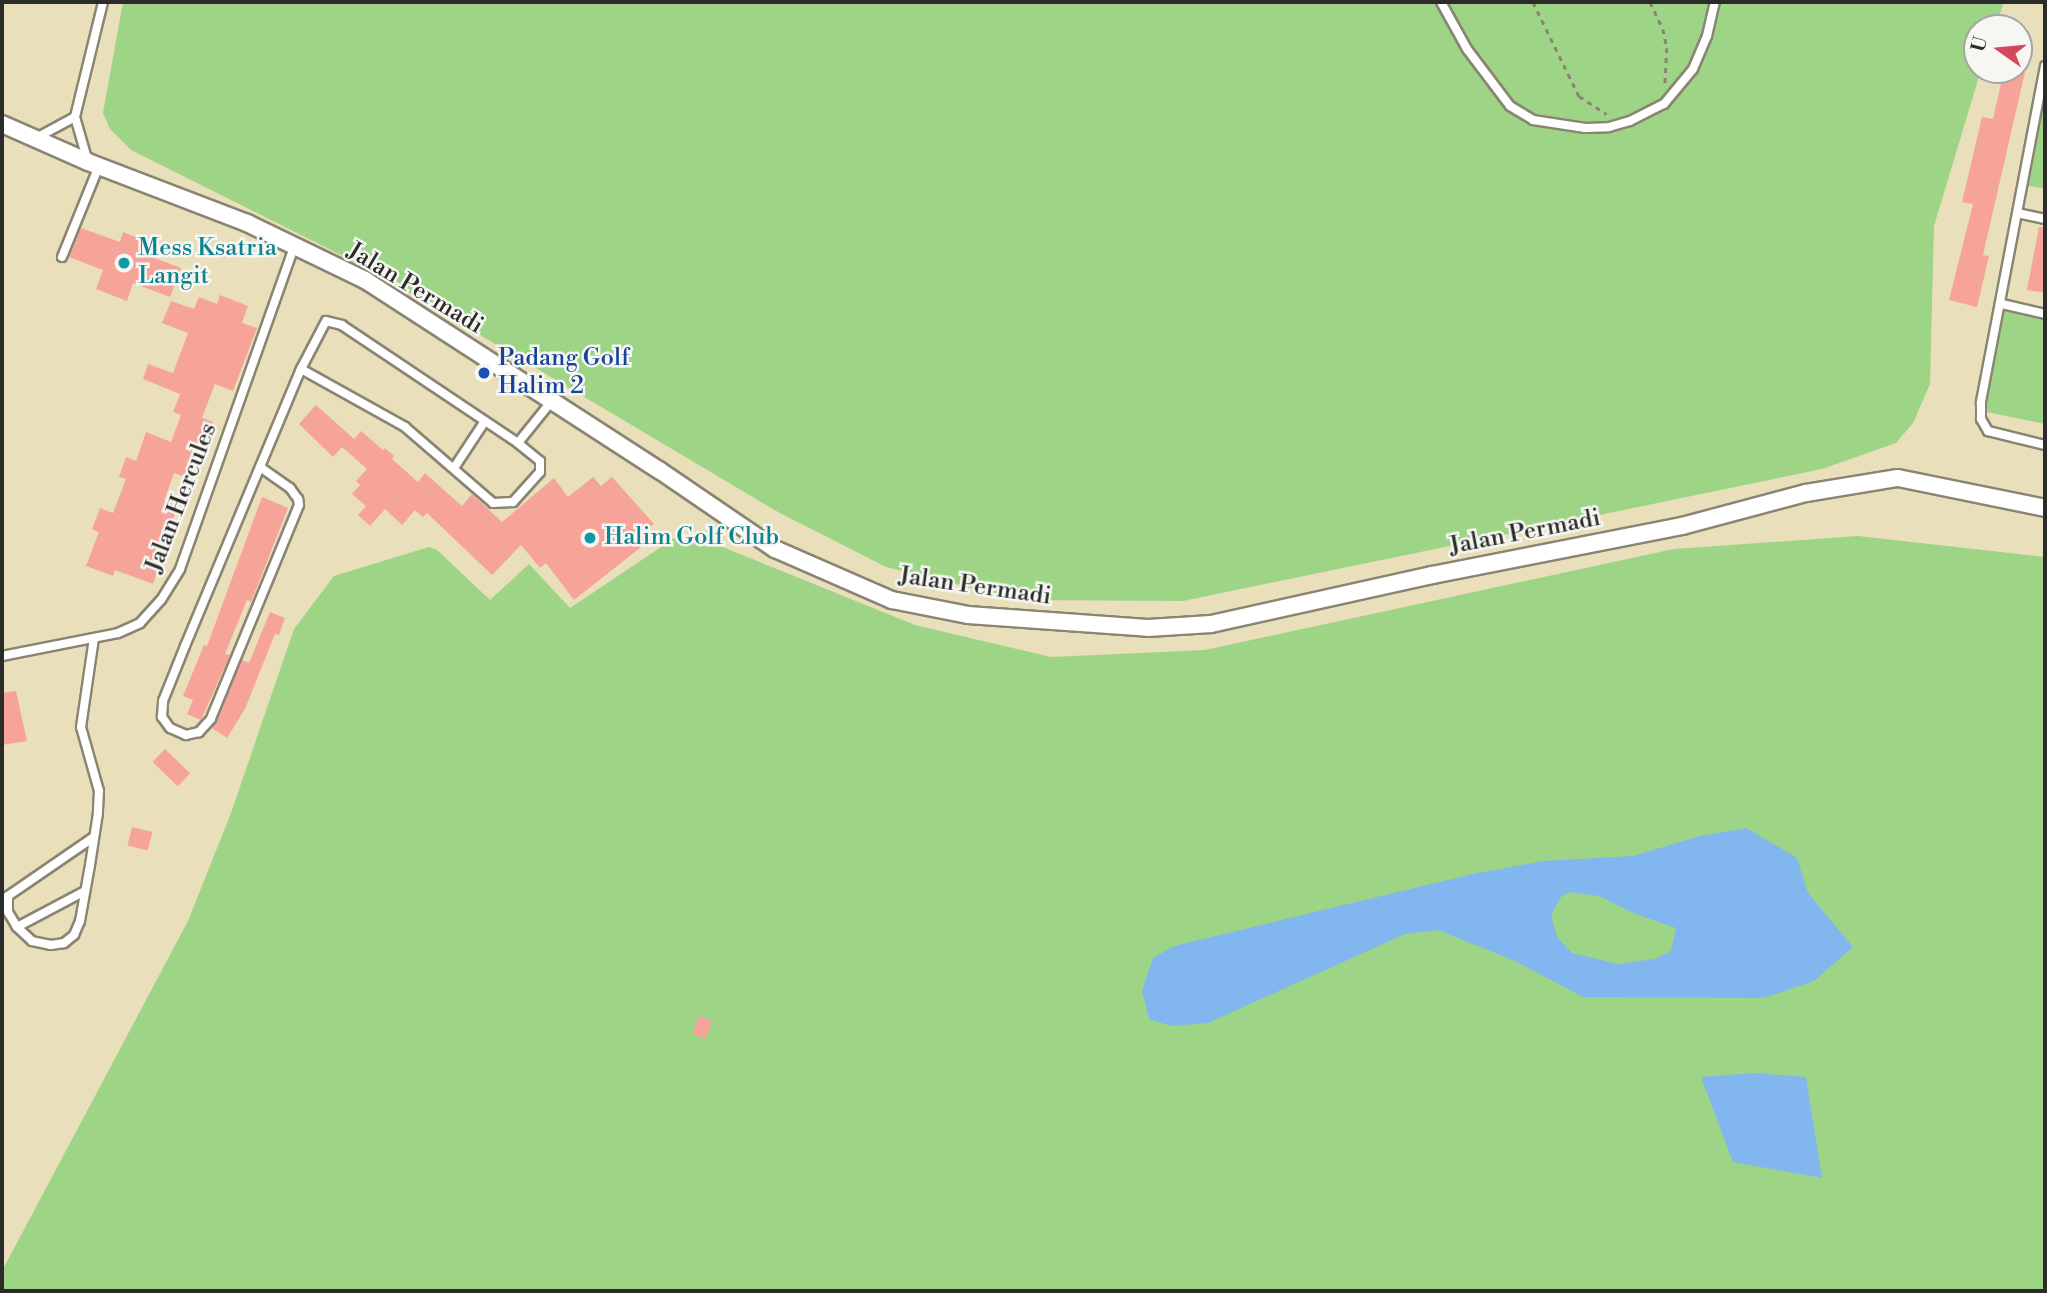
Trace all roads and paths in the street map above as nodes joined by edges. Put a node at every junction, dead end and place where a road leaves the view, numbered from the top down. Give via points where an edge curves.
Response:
1 (103, 2) edge
2 (1441, 2) edge
3 (1533, 2) edge
4 (1650, 2) edge
5 (1715, 2) edge
6 (2045, 66) edge
7 (1664, 104) junction
8 (75, 117) junction
9 (2, 124) edge
10 (1609, 127) junction
11 (33, 138) junction
12 (94, 164) junction
13 (2017, 213) junction
14 (2045, 219) edge
15 (295, 246) junction
16 (62, 257) dead end
17 (2002, 304) junction
18 (2045, 314) edge
19 (302, 369) junction
20 (551, 402) junction
21 (485, 421) junction
22 (518, 443) junction
23 (2045, 445) edge
24 (260, 467) junction
25 (454, 468) junction
26 (2045, 509) edge
27 (94, 638) junction
28 (2, 656) edge
29 (94, 837) junction
30 (85, 891) junction
31 (17, 927) junction

1 - 8 lane
2 - 10 lane via 1467,49 1510,106 1533,120
3 - 10 path via 1579,96 1608,114
4 - 7 path via 1667,48
5 - 7 lane via 1693,69
6 - 13 lane
7 - 10 lane
8 - 11 lane
8 - 12 lane
9 - 11 street, Jalan Permadi
11 - 12 street, Jalan Permadi
12 - 15 street, Jalan Permadi
12 - 16 lane
13 - 14 lane
13 - 17 lane
15 - 20 street, Jalan Permadi via 365,280
15 - 27 lane, Jalan Hercules via 180,569 140,623
17 - 18 lane
17 - 23 lane via 1981,419 1988,431
19 - 21 lane via 326,321 334,322
19 - 24 lane
19 - 25 lane via 405,427
20 - 22 lane
20 - 26 street, Jalan Permadi via 789,556 892,600 968,615 1036,621 1148,628 1211,624 1682,526 1806,493 1898,478
21 - 22 lane
21 - 25 lane
22 - 25 lane via 541,466 513,502 500,505 488,501
24 - 24 lane via 290,488 299,505 211,719 200,732 186,735 170,728 162,717 163,701
27 - 28 lane, Jalan Hercules
27 - 29 lane via 81,727 99,791
29 - 30 lane
29 - 31 lane via 8,896 8,912
30 - 31 lane
30 - 31 lane via 80,921 64,943 32,941

